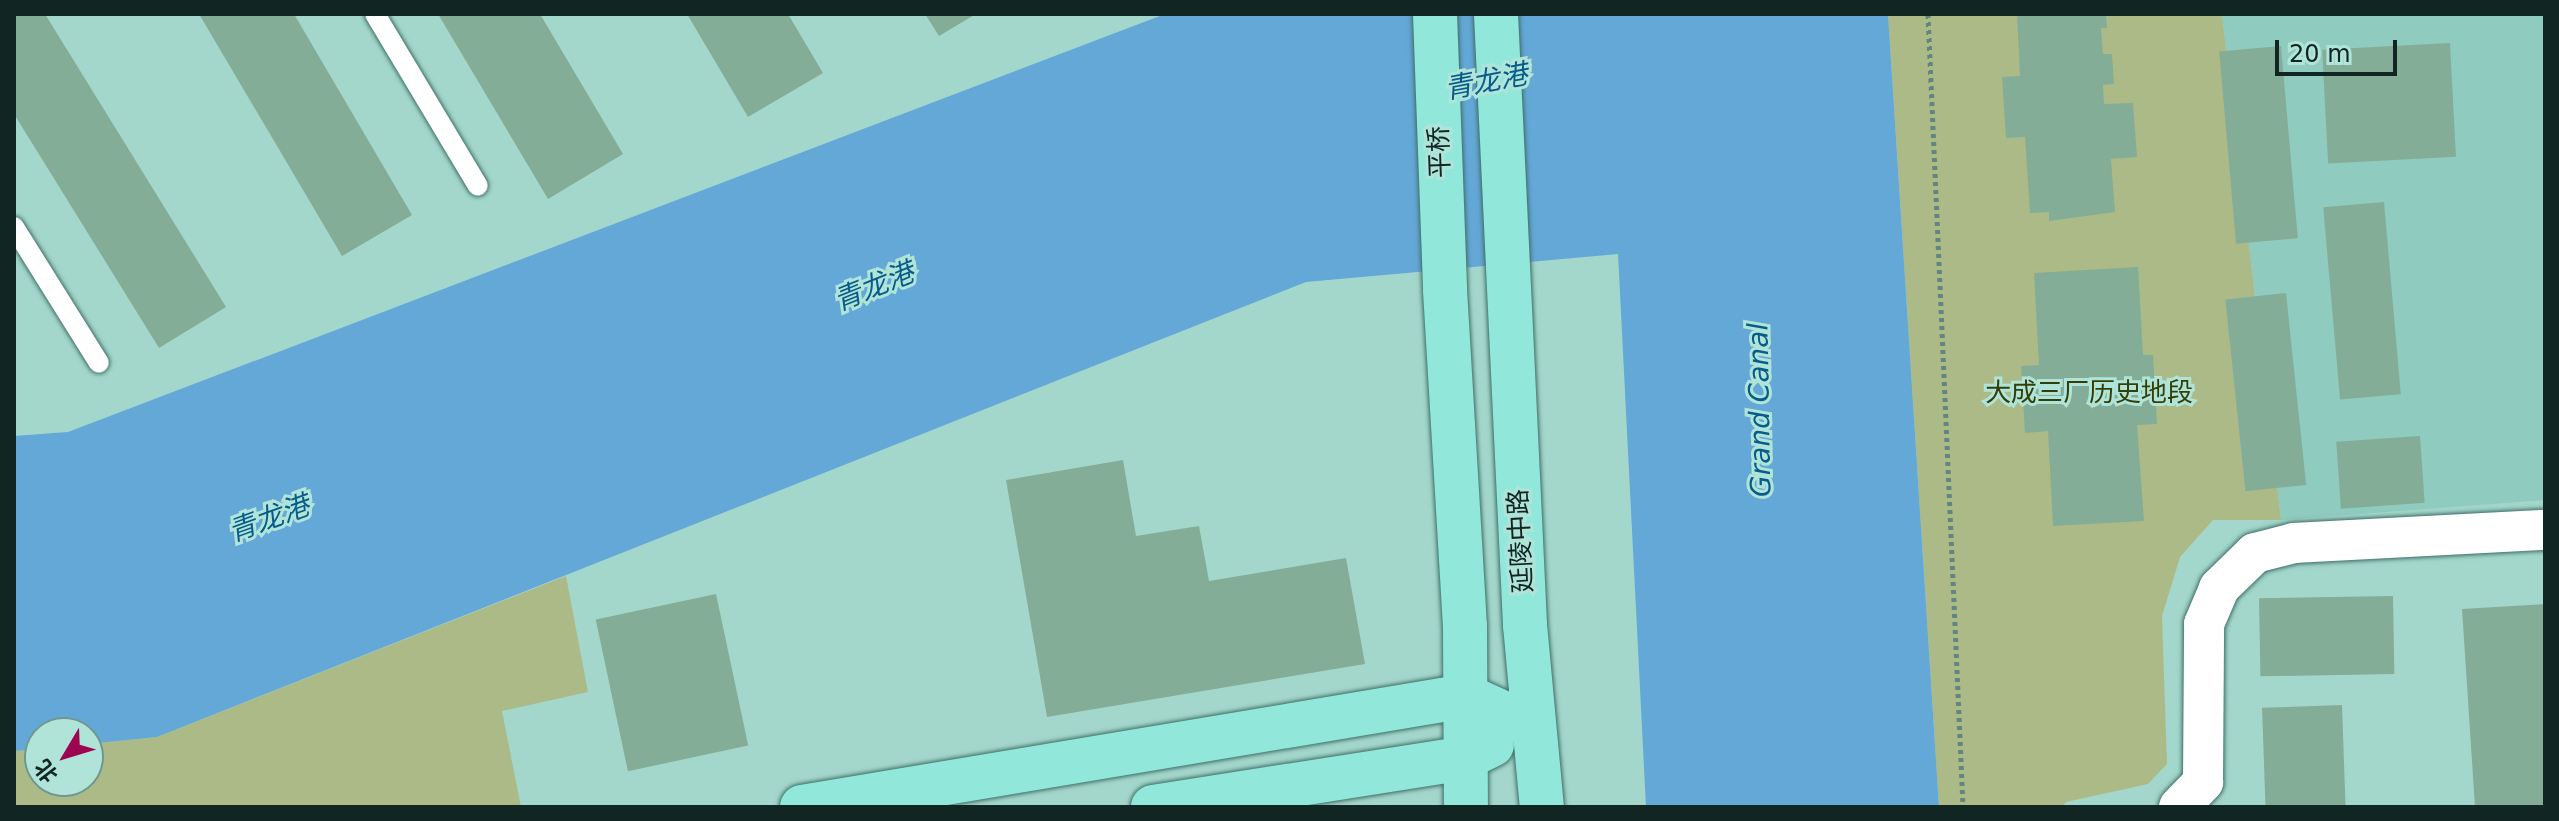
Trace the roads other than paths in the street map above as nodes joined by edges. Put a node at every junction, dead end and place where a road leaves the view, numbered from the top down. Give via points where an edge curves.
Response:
1 (375, 14) edge
2 (1435, 14) edge
3 (1496, 14) edge
4 (478, 186) dead end
5 (14, 227) edge
6 (99, 363) dead end
7 (2545, 530) edge
8 (1466, 696) junction
9 (1532, 726) junction
10 (1465, 758) junction
11 (802, 807) edge
12 (1153, 807) edge
13 (1466, 807) edge
14 (1542, 807) edge
15 (2179, 807) edge

1 - 4 lane
2 - 8 main road, 平桥
3 - 9 main road, 延陵中路
5 - 6 lane
7 - 15 street via 2294,543 2255,553 2219,588 2204,624 2203,782
8 - 9 main road
8 - 10 main road
8 - 11 main road
9 - 10 main road
9 - 14 main road, 延陵中路
10 - 12 main road
10 - 13 main road

